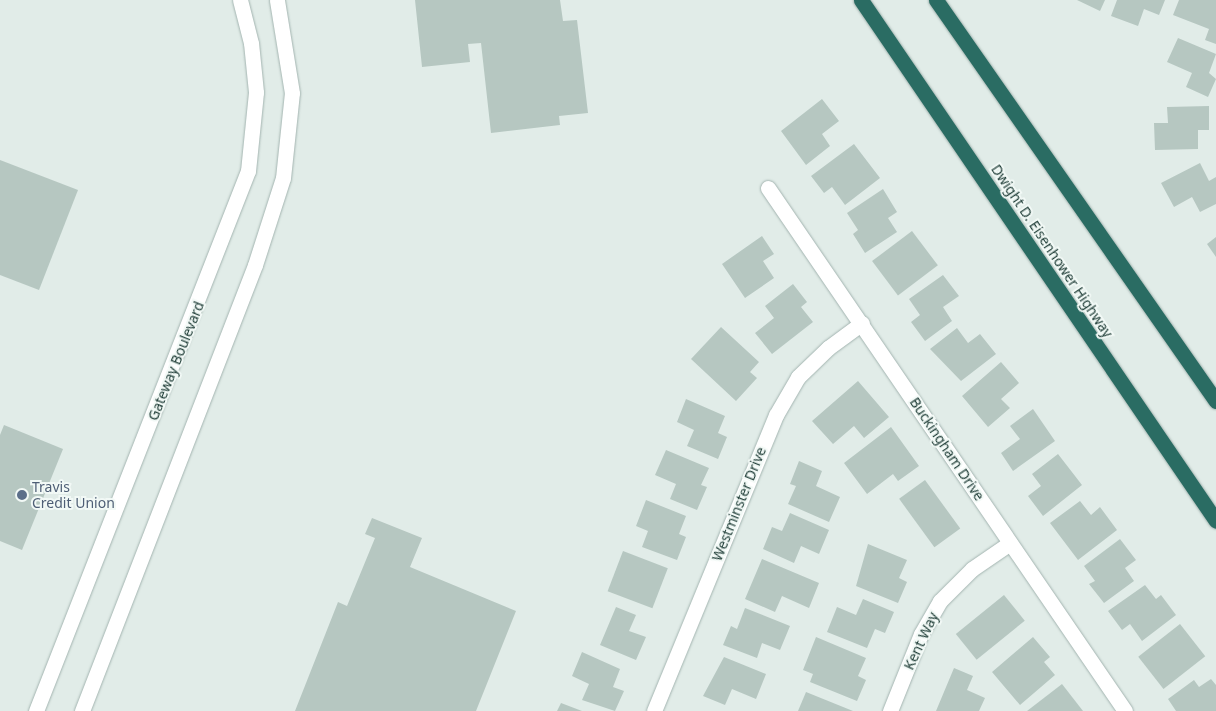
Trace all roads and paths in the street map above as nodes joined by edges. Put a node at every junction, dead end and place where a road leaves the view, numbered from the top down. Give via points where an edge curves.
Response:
1 (240, 0) edge
2 (277, 0) edge
3 (861, 0) edge
4 (936, 0) edge
5 (768, 188) dead end
6 (862, 323) junction
7 (1216, 401) edge
8 (1216, 521) edge
9 (1010, 543) junction
10 (36, 711) edge
11 (82, 711) edge
12 (654, 711) edge
13 (890, 711) edge
14 (1125, 711) edge

1 - 10 street, Gateway Boulevard via 251,43 256,92 248,171
2 - 11 street via 292,93 283,178 256,265
3 - 8 highway, Dwight D. Eisenhower Highway
4 - 7 highway
5 - 6 street, Buckingham Drive
6 - 9 street, Buckingham Drive
6 - 12 street, Westminster Drive via 828,348 798,377 776,415
9 - 13 street, Kent Way via 972,568 940,601 921,634
9 - 14 street, Buckingham Drive

